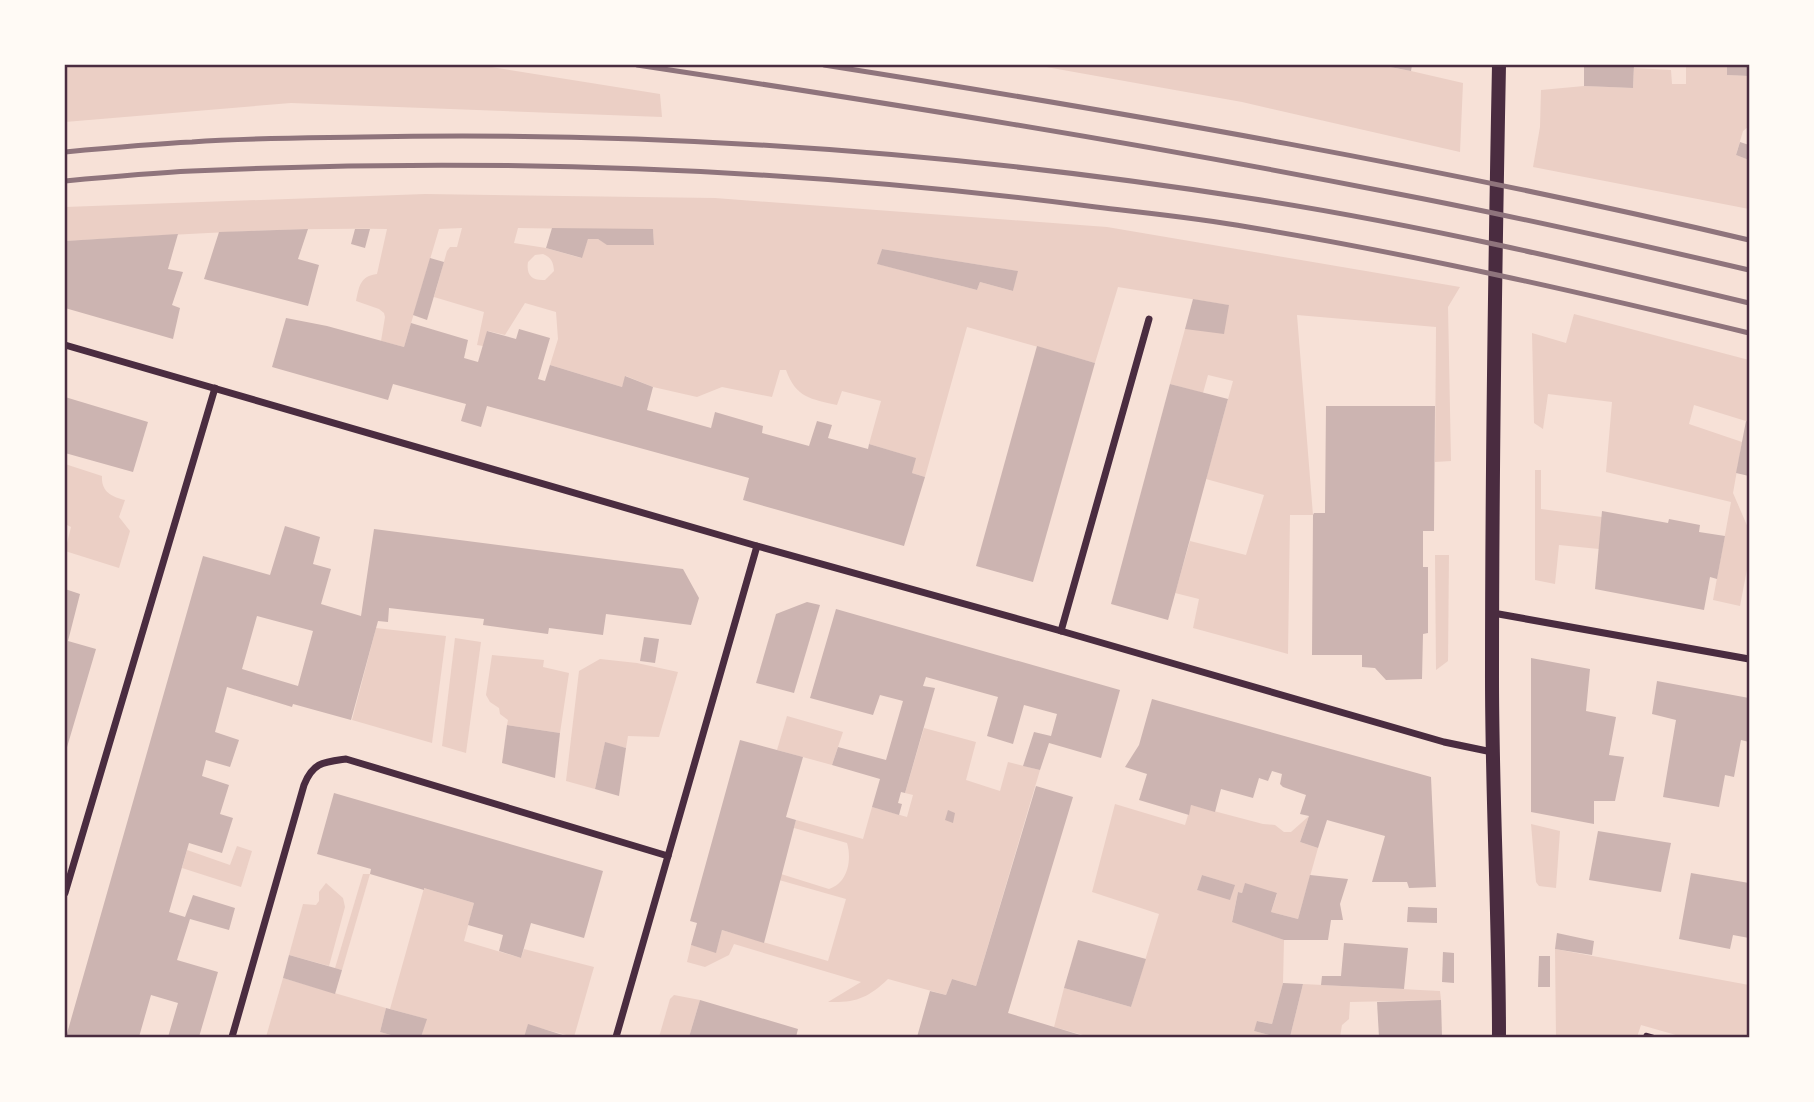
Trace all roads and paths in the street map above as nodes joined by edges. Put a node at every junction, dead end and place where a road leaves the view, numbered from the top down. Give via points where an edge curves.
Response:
1 (1499, 65) edge
2 (1149, 319) dead end
3 (65, 345) edge
4 (215, 388) junction
5 (757, 546) junction
6 (1493, 613) junction
7 (1061, 631) junction
8 (1749, 659) edge
9 (1493, 752) junction
10 (668, 856) junction
11 (65, 893) edge
12 (232, 1037) edge
13 (616, 1037) edge
14 (1499, 1037) edge
15 (1645, 1037) edge
16 (1653, 1037) edge

1 - 6 main road
2 - 7 street
3 - 4 street
4 - 5 street
4 - 11 street
5 - 7 street
5 - 10 street
6 - 8 street
6 - 9 main road
7 - 9 street via 1433,739
9 - 14 main road
10 - 12 street via 346,759 328,761 314,767 304,785
10 - 13 street
15 - 16 path

